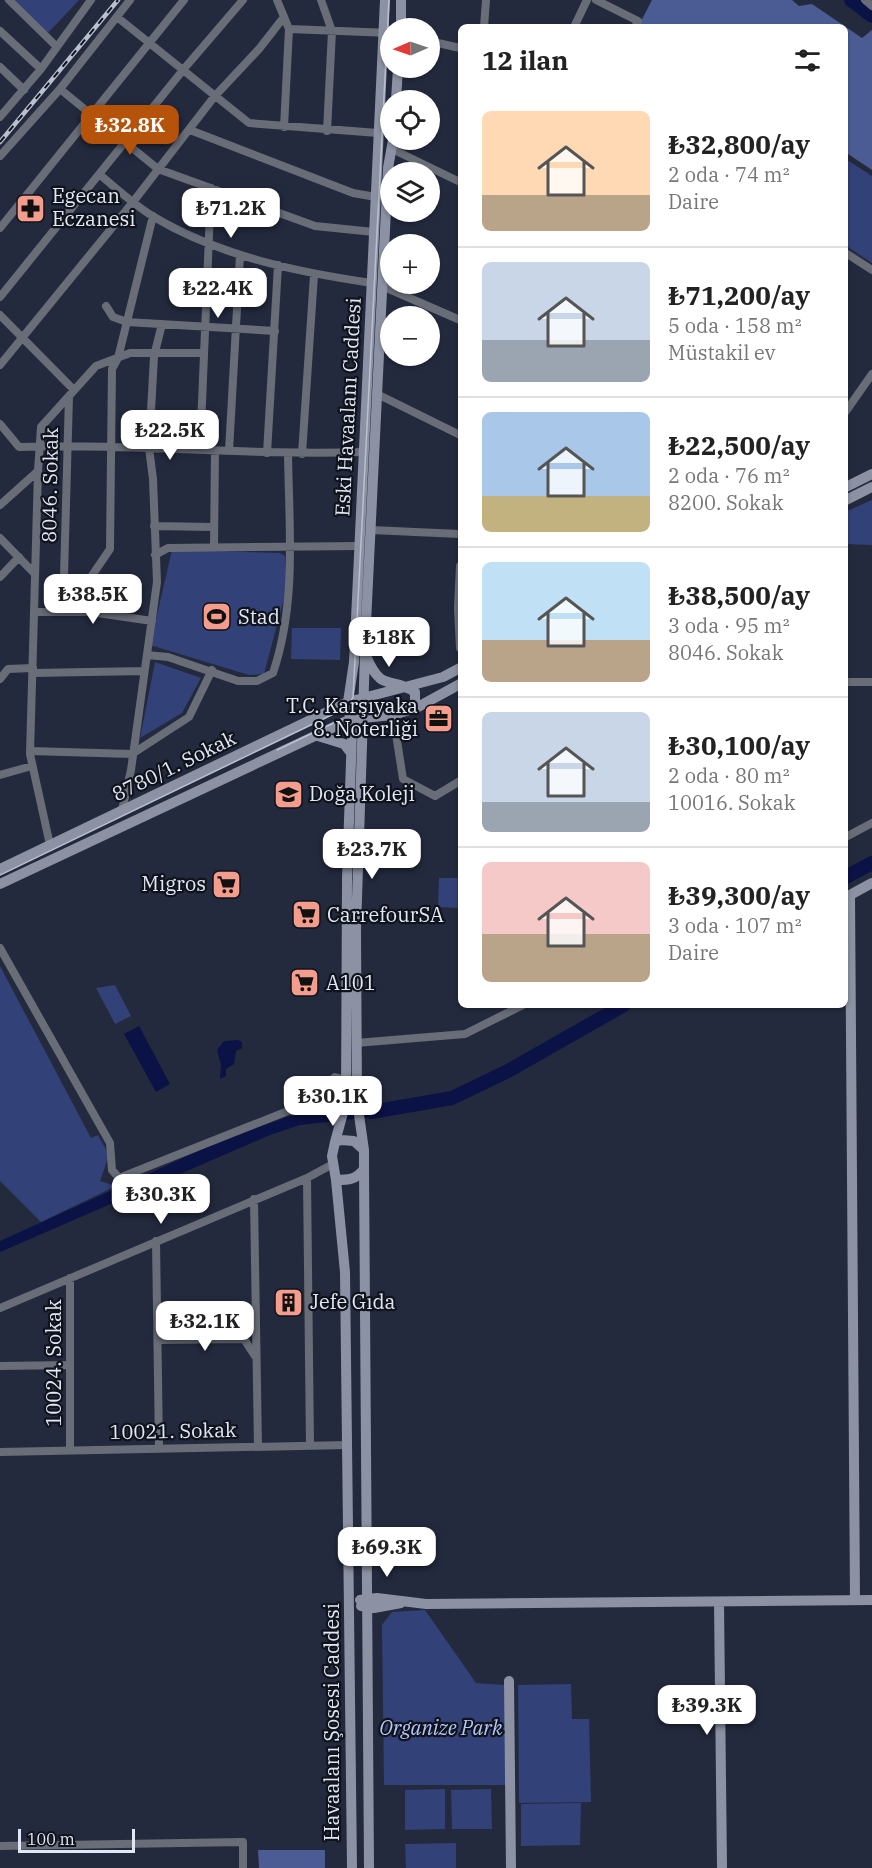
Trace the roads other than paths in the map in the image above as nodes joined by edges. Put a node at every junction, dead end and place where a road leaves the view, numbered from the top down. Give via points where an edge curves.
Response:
1 (9, 0) edge
2 (90, 0) edge
3 (130, 0) edge
4 (184, 0) edge
5 (243, 0) edge
6 (277, 0) edge
7 (321, 0) edge
8 (385, 0) edge
9 (401, 0) edge
10 (486, 0) edge
11 (587, 0) edge
12 (596, 0) edge
13 (865, 0) edge
14 (609, 3) edge
15 (872, 6) edge
16 (117, 17) junction
17 (284, 17) junction
18 (386, 18) edge
19 (401, 18) edge
20 (484, 24) edge
21 (575, 24) edge
22 (636, 24) edge
23 (289, 29) junction
24 (0, 31) edge
25 (332, 31) junction
26 (380, 33) edge
27 (149, 43) junction
28 (440, 43) edge
29 (56, 46) junction
30 (458, 48) edge
31 (0, 68) edge
32 (41, 69) junction
33 (183, 70) junction
34 (383, 78) edge
35 (60, 89) junction
36 (24, 90) junction
37 (214, 97) junction
38 (92, 113) junction
39 (0, 117) edge
40 (284, 127) junction
41 (190, 130) junction
42 (327, 131) junction
43 (378, 133) junction
44 (126, 140) junction
45 (392, 150) edge
46 (404, 150) edge
47 (0, 156) edge
48 (158, 169) junction
49 (99, 174) junction
50 (458, 181) edge
51 (211, 188) junction
52 (376, 197) junction
53 (133, 202) junction
54 (153, 216) junction
55 (0, 228) edge
56 (374, 232) junction
57 (208, 245) junction
58 (240, 255) junction
59 (848, 255) edge
60 (278, 264) junction
61 (872, 270) edge
62 (314, 275) junction
63 (377, 285) junction
64 (0, 297) edge
65 (106, 306) dead end
66 (0, 315) edge
67 (458, 319) edge
68 (127, 322) junction
69 (162, 324) junction
70 (205, 327) junction
71 (237, 329) junction
72 (275, 331) junction
73 (24, 339) junction
74 (155, 351) junction
75 (204, 353) junction
76 (118, 358) junction
77 (0, 364) edge
78 (872, 374) edge
79 (71, 393) junction
80 (377, 394) junction
81 (848, 408) edge
82 (1, 426) edge
83 (458, 434) edge
84 (41, 447) junction
85 (67, 447) junction
86 (110, 447) junction
87 (149, 448) junction
88 (200, 450) junction
89 (215, 451) junction
90 (229, 452) junction
91 (363, 452) junction
92 (267, 453) junction
93 (288, 454) junction
94 (302, 454) junction
95 (38, 471) junction
96 (872, 474) edge
97 (848, 486) edge
98 (872, 487) edge
99 (848, 499) edge
100 (0, 506) edge
101 (154, 526) junction
102 (213, 527) junction
103 (371, 530) junction
104 (458, 534) edge
105 (0, 538) edge
106 (359, 546) junction
107 (214, 547) junction
108 (288, 547) junction
109 (155, 555) junction
110 (19, 557) junction
111 (35, 574) junction
112 (0, 577) edge
113 (35, 612) junction
114 (63, 612) junction
115 (91, 612) junction
116 (152, 621) junction
117 (366, 655) junction
118 (147, 656) junction
119 (458, 669) edge
120 (212, 670) junction
121 (33, 671) junction
122 (144, 671) junction
123 (0, 680) edge
124 (848, 682) edge
125 (872, 682) edge
126 (458, 685) edge
127 (408, 687) junction
128 (365, 698) junction
129 (348, 702) junction
130 (408, 711) junction
131 (393, 715) junction
132 (365, 717) junction
133 (351, 719) junction
134 (318, 736) junction
135 (30, 751) junction
136 (351, 753) junction
137 (132, 754) junction
138 (32, 766) junction
139 (0, 775) edge
140 (458, 782) edge
141 (122, 810) junction
142 (872, 823) edge
143 (848, 836) edge
144 (50, 845) junction
145 (0, 869) edge
146 (872, 883) edge
147 (0, 884) edge
148 (0, 948) edge
149 (518, 1008) edge
150 (356, 1043) junction
151 (346, 1079) junction
152 (357, 1086) junction
153 (350, 1101) junction
154 (325, 1102) junction
155 (335, 1142) junction
156 (364, 1150) junction
157 (333, 1164) junction
158 (364, 1169) junction
159 (307, 1178) junction
160 (336, 1180) junction
161 (254, 1199) junction
162 (156, 1241) junction
163 (70, 1278) junction
164 (0, 1308) edge
165 (158, 1340) junction
166 (256, 1357) junction
167 (70, 1365) junction
168 (0, 1366) edge
169 (347, 1445) junction
170 (310, 1446) junction
171 (258, 1447) junction
172 (159, 1448) junction
173 (70, 1449) junction
174 (0, 1452) edge
175 (367, 1571) junction
176 (855, 1600) junction
177 (872, 1600) edge
178 (350, 1601) junction
179 (366, 1603) junction
180 (394, 1603) junction
181 (719, 1603) junction
182 (366, 1631) junction
183 (509, 1681) dead end
184 (0, 1846) edge
185 (243, 1868) edge
186 (352, 1868) edge
187 (369, 1868) edge
188 (511, 1868) edge
189 (722, 1868) edge

1 - 29 street
2 - 29 street
3 - 16 street
4 - 27 street
5 - 33 street
6 - 17 street
7 - 25 street
8 - 18 street, Eski Havaalanı Caddesi
9 - 19 street
10 - 20 street
11 - 21 street
12 - 14 street
13 - 15 street
14 - 22 street via 638,21
16 - 27 street
16 - 35 street
17 - 23 street
17 - 37 street
23 - 25 street
23 - 40 street
24 - 32 street
25 - 26 street
25 - 42 street
27 - 33 street
27 - 38 street
28 - 30 street
29 - 32 street
31 - 36 street
32 - 36 street
33 - 37 street
33 - 44 street
34 - 43 street, Eski Havaalanı Caddesi
35 - 38 street
35 - 47 street
36 - 39 street
37 - 40 street via 249,123
37 - 41 street
38 - 44 street
38 - 55 street
40 - 42 street
41 - 48 street
41 - 52 street via 353,193
42 - 43 street
43 - 52 street, Eski Havaalanı Caddesi
44 - 48 street
44 - 49 street
45 - 63 street, Eski Havaalanı Caddesi
46 - 50 street
48 - 51 street
48 - 53 street
49 - 53 street
49 - 64 street
51 - 56 street via 315,226
51 - 57 street
52 - 56 street, Eski Havaalanı Caddesi
53 - 54 street
53 - 73 street
54 - 57 street
54 - 68 street
56 - 63 street, Eski Havaalanı Caddesi
57 - 58 street
57 - 70 street
58 - 60 street
58 - 71 street
59 - 61 street
60 - 62 street
60 - 72 street
62 - 63 street
62 - 94 street
63 - 67 street
63 - 80 street, Eski Havaalanı Caddesi
63 - 91 street, Eski Havaalanı Caddesi
65 - 68 street via 113,317
66 - 73 street
68 - 69 street
68 - 76 street
69 - 70 street
69 - 74 street
70 - 71 street
70 - 75 street
71 - 72 street
71 - 90 street
72 - 92 street
73 - 77 street
73 - 79 street
74 - 75 street
74 - 76 street
74 - 87 street
75 - 88 street
76 - 79 street via 96,366
76 - 86 street via 112,369
78 - 81 street
79 - 84 street via 41,427
79 - 85 street, 8046. Sokak
80 - 83 street
80 - 103 street, Eski Havaalanı Caddesi
82 - 84 street via 19,447
84 - 85 street
84 - 95 street
85 - 86 street
85 - 114 street, 8046. Sokak
86 - 87 street
86 - 115 street via 110,549 91,577
87 - 88 street
87 - 101 street
88 - 89 street
89 - 90 street
89 - 102 street
90 - 92 street
91 - 94 street
91 - 106 street, Eski Havaalanı Caddesi
92 - 93 street
93 - 94 street
93 - 108 street
95 - 100 street
95 - 111 street
96 - 97 street
98 - 99 street
101 - 102 street
101 - 109 street
102 - 107 street
103 - 104 street
103 - 117 street, Eski Havaalanı Caddesi
105 - 110 street
106 - 108 street
106 - 129 street, Eski Havaalanı Caddesi via 354,662
107 - 108 street
107 - 109 street via 168,548
108 - 120 street via 288,612 273,673 257,681 238,681
109 - 116 street via 157,582
110 - 111 street
110 - 112 street
111 - 113 street
113 - 114 street
113 - 121 street
114 - 115 street
115 - 116 street
116 - 118 street
117 - 127 street via 374,675 385,683
117 - 128 street, Eski Havaalanı Caddesi
118 - 120 street via 168,657
118 - 122 street
119 - 127 street, 8780/1. Sokak
120 - 137 street via 189,717
121 - 122 street
121 - 123 street via 8,669
121 - 135 street
122 - 137 street
124 - 125 street
126 - 130 street
127 - 128 street, 8780/1. Sokak
127 - 130 street via 417,698
128 - 129 street, 8780/1. Sokak
128 - 132 street, Eski Havaalanı Caddesi
129 - 133 street, Eski Havaalanı Caddesi
129 - 141 street, 8780/1. Sokak
130 - 131 street
131 - 132 street
131 - 140 street via 403,779 435,796
132 - 133 street
132 - 150 street, Eski Havaalanı Caddesi via 356,929
133 - 134 street
133 - 136 street, Eski Havaalanı Caddesi
134 - 136 street via 344,744
134 - 147 street
135 - 137 street
135 - 138 street
136 - 151 street, Eski Havaalanı Caddesi
137 - 141 street
138 - 139 street
138 - 144 street
141 - 144 street, 8780/1. Sokak
142 - 143 street
144 - 145 street, 8780/1. Sokak
146 - 176 street via 850,895
148 - 154 street via 110,1143 112,1170 119,1178 293,1108
149 - 150 street via 465,1034
150 - 152 street, Eski Havaalanı Caddesi
151 - 152 street
151 - 153 street, Eski Havaalanı Caddesi
151 - 154 street via 335,1077 324,1087
152 - 153 street, Eski Havaalanı Caddesi
153 - 154 street
153 - 155 street
153 - 156 street via 360,1120
155 - 156 street via 354,1141
155 - 157 street
156 - 158 street
157 - 159 street
157 - 160 street
158 - 160 street via 354,1179
158 - 175 street, Havaalanı Şosesi Caddesi
159 - 161 street
159 - 170 street
160 - 169 street, Havaalanı Şosesi Caddesi via 345,1272
161 - 162 street
161 - 166 street
162 - 163 street
162 - 165 street
163 - 164 street
163 - 167 street, 10024. Sokak
165 - 166 street via 244,1339
165 - 172 street
166 - 171 street
167 - 168 street
167 - 173 street, 10024. Sokak
169 - 170 street, 10021. Sokak
169 - 178 street, Havaalanı Şosesi Caddesi
170 - 171 street, 10021. Sokak
171 - 172 street, 10021. Sokak
172 - 173 street, 10021. Sokak
173 - 174 street, 10021. Sokak
175 - 179 street, Havaalanı Şosesi Caddesi
175 - 180 street via 374,1586
176 - 177 street
176 - 181 street
178 - 179 street
178 - 186 street, Havaalanı Şosesi Caddesi
179 - 180 street
179 - 182 street, Havaalanı Şosesi Caddesi
180 - 181 street
180 - 182 street
181 - 189 street
182 - 187 street, Havaalanı Şosesi Caddesi
183 - 188 street
184 - 185 street via 243,1842

